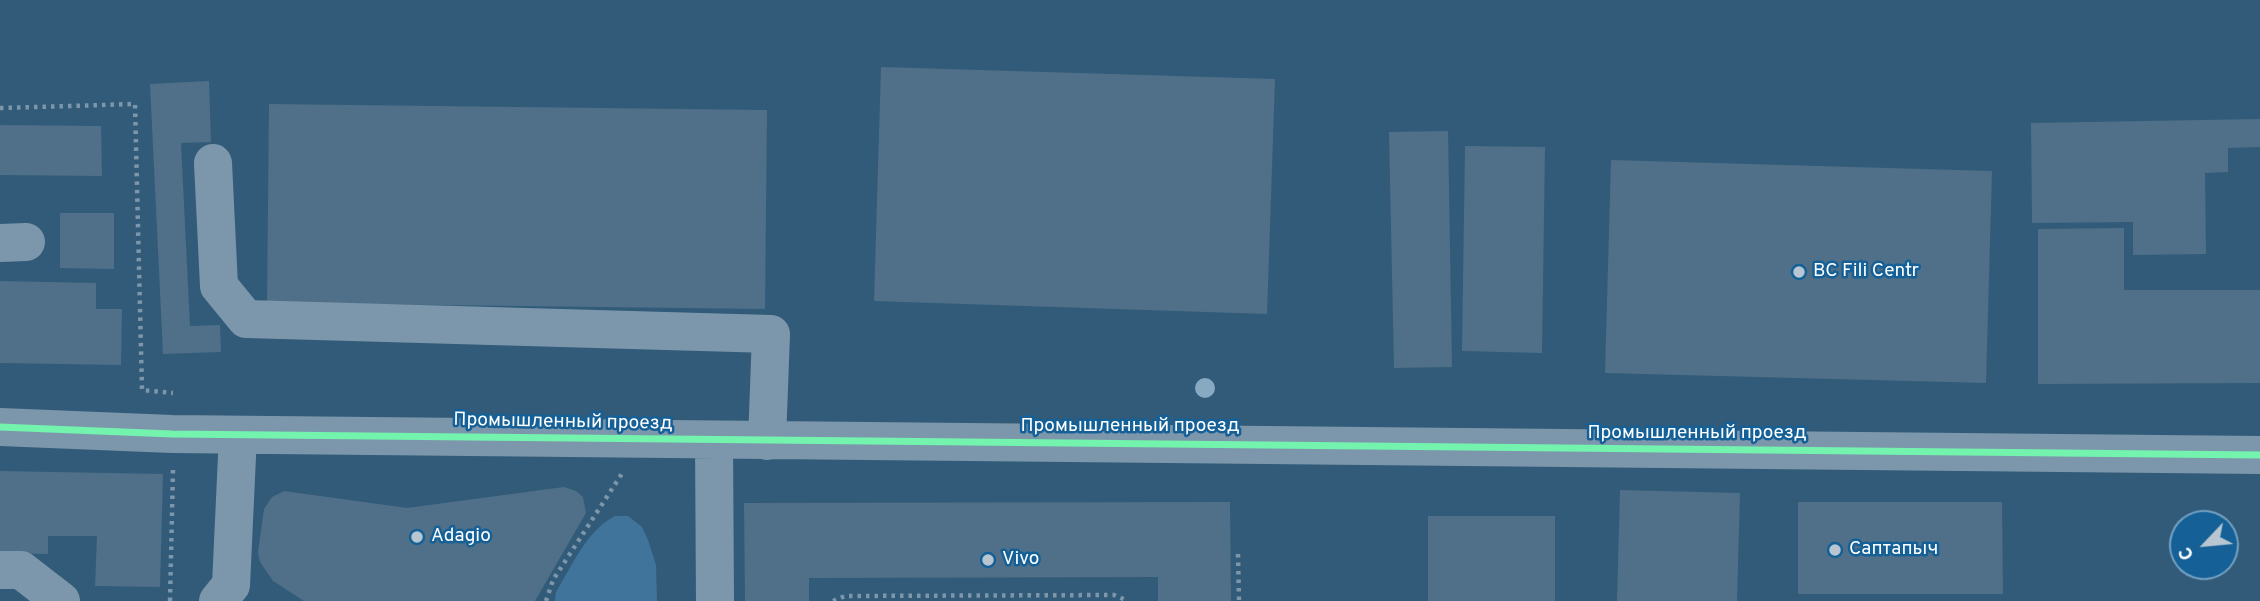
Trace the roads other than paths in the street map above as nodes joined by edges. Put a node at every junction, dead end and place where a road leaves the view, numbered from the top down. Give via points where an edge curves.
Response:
1 (213, 163) dead end
2 (0, 427) edge
3 (238, 435) junction
4 (713, 440) junction
5 (767, 441) junction
6 (2259, 452) edge
7 (0, 570) edge
8 (61, 601) edge
9 (218, 601) edge
10 (715, 601) edge

1 - 5 street via 219,286 246,319 771,334
2 - 3 street, Промышленный проезд
3 - 4 street, Промышленный проезд
3 - 9 street via 231,584
4 - 5 street, Промышленный проезд
4 - 10 street
5 - 6 street, Промышленный проезд
7 - 8 street via 22,570

